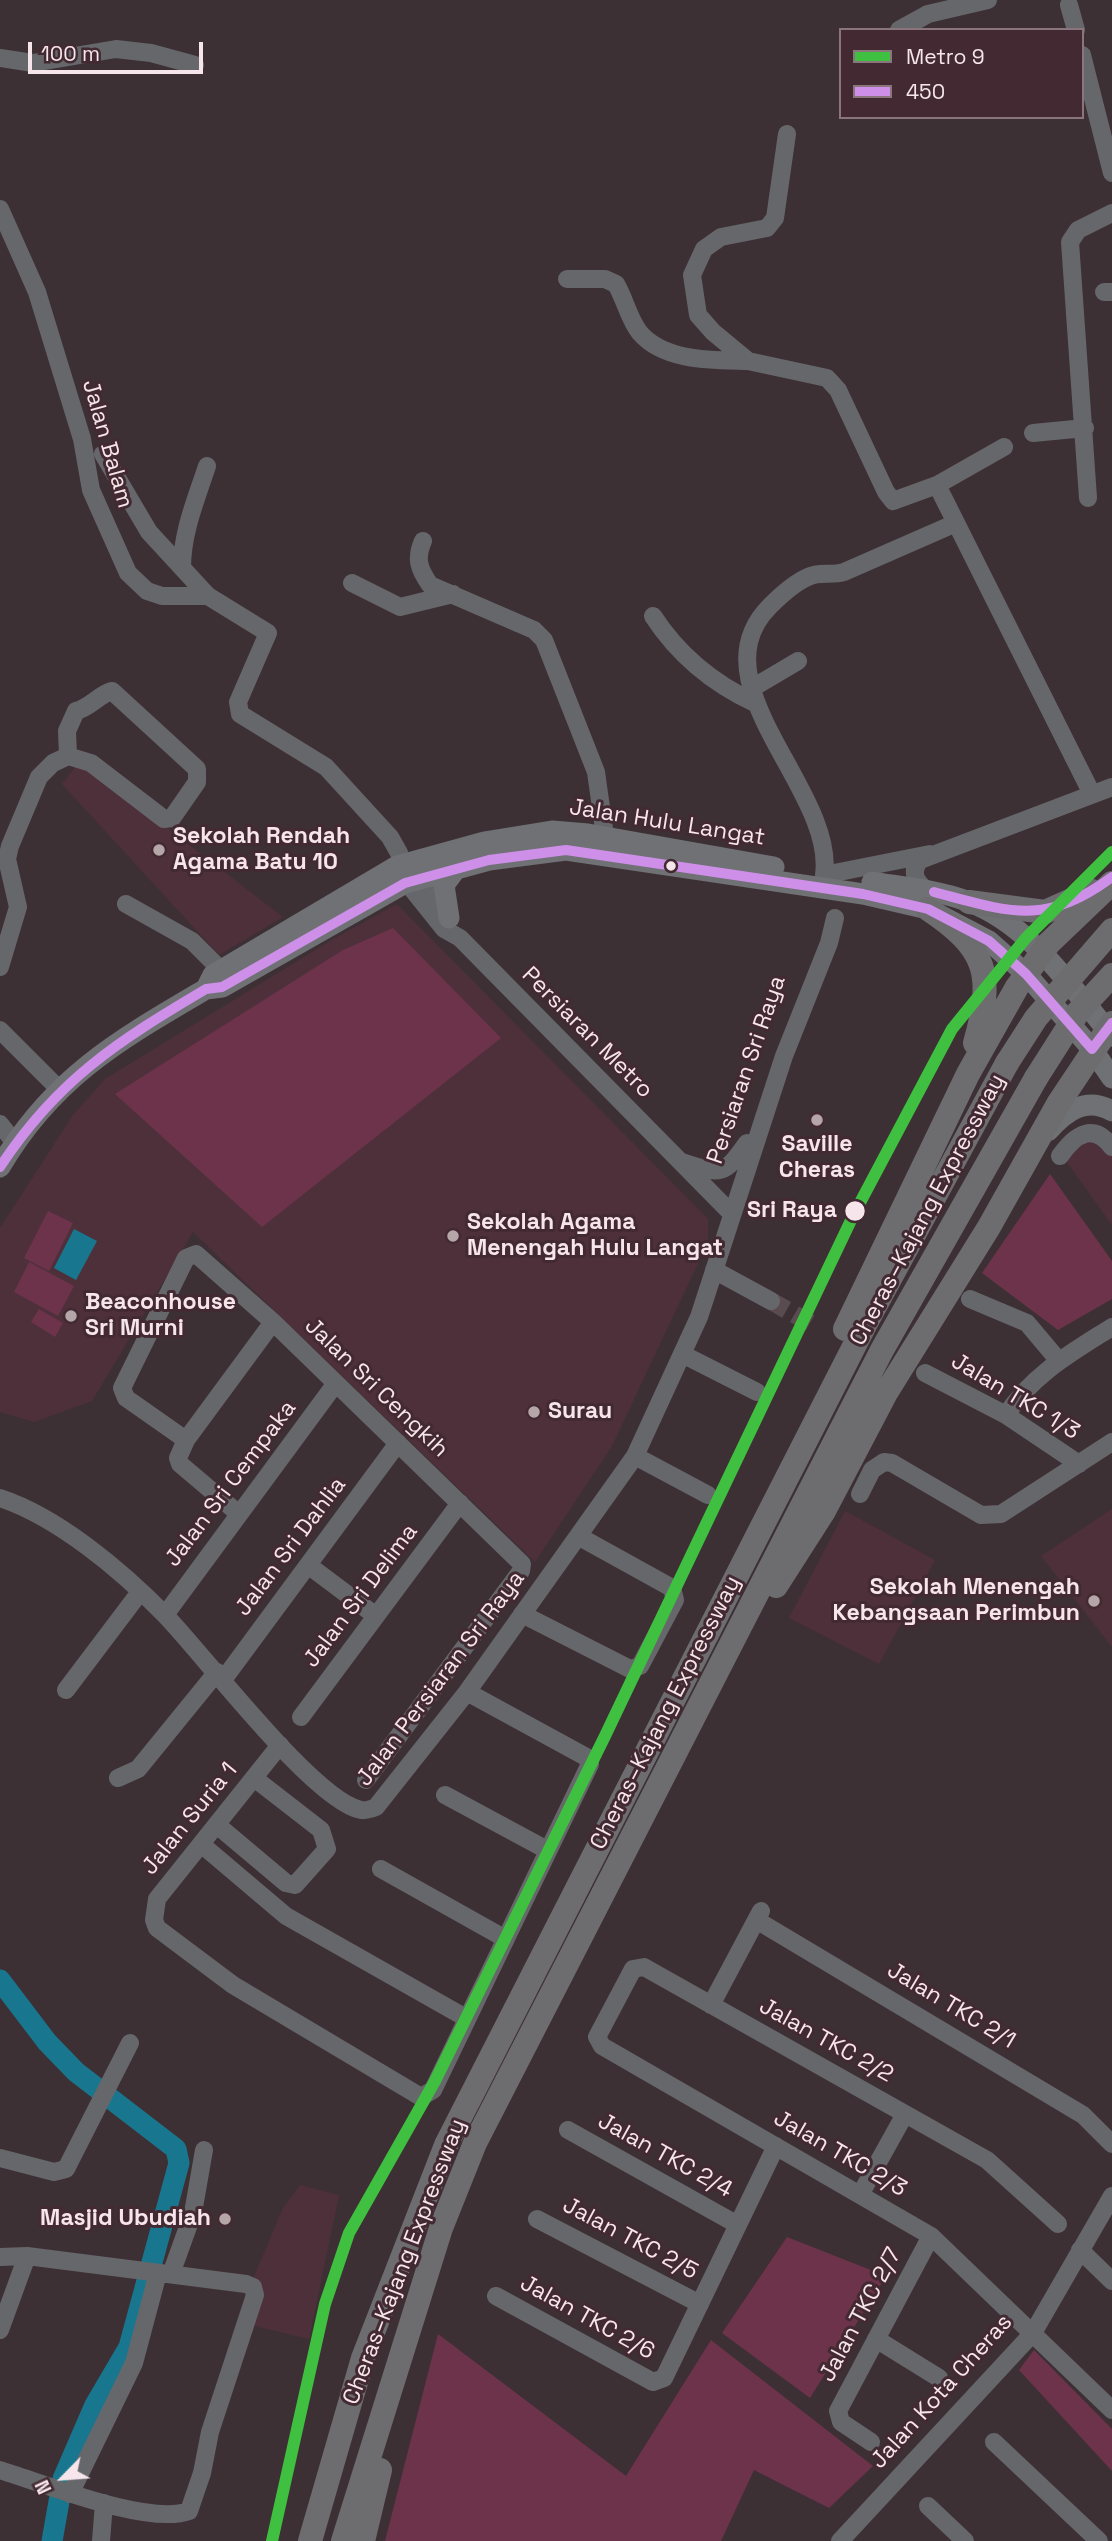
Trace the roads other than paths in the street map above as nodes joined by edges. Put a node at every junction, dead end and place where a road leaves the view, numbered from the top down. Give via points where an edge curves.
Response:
1 (988, 0) edge
2 (1067, 2) edge
3 (903, 28) edge
4 (1075, 28) edge
5 (0, 58) edge
6 (1084, 60) edge
7 (195, 65) dead end
8 (1104, 110) edge
9 (787, 134) dead end
10 (1112, 173) edge
11 (0, 209) edge
12 (1112, 213) edge
13 (567, 279) dead end
14 (748, 361) junction
15 (1085, 428) junction
16 (1033, 433) dead end
17 (1004, 447) dead end
18 (103, 454) dead end
19 (207, 466) dead end
20 (937, 485) junction
21 (1088, 498) dead end
22 (956, 523) junction
23 (423, 541) dead end
24 (182, 568) junction
25 (352, 583) dead end
26 (453, 594) junction
27 (208, 596) junction
28 (653, 615) dead end
29 (798, 661) dead end
30 (754, 695) junction
31 (68, 756) junction
32 (1112, 787) edge
33 (1092, 793) junction
34 (605, 836) junction
35 (930, 854) junction
36 (3, 857) edge
37 (406, 868) junction
38 (456, 869) junction
39 (824, 875) junction
40 (1112, 880) edge
41 (844, 892) junction
42 (930, 900) junction
43 (969, 902) junction
44 (126, 904) dead end
45 (449, 918) junction
46 (835, 918) junction
47 (1112, 930) edge
48 (460, 938) junction
49 (1042, 953) junction
50 (0, 967) edge
51 (221, 970) junction
52 (1026, 974) junction
53 (1112, 975) edge
54 (206, 989) junction
55 (0, 1030) edge
56 (1106, 1035) edge
57 (968, 1074) junction
58 (1112, 1078) edge
59 (59, 1088) junction
60 (1112, 1111) edge
61 (0, 1125) edge
62 (15, 1143) junction
63 (747, 1143) junction
64 (1037, 1144) junction
65 (1112, 1147) edge
66 (1060, 1156) dead end
67 (679, 1161) junction
68 (0, 1167) edge
69 (732, 1214) junction
70 (714, 1270) junction
71 (970, 1298) dead end
72 (771, 1301) tunnel mouth
73 (273, 1322) junction
74 (1112, 1327) edge
75 (684, 1355) junction
76 (1059, 1361) junction
77 (925, 1373) dead end
78 (336, 1383) junction
79 (757, 1392) dead end
80 (1006, 1415) junction
81 (186, 1440) junction
82 (1112, 1442) edge
83 (398, 1443) junction
84 (635, 1457) junction
85 (1079, 1464) junction
86 (708, 1494) dead end
87 (860, 1494) dead end
88 (0, 1498) edge
89 (460, 1503) junction
90 (239, 1514) junction
91 (762, 1526) junction
92 (578, 1536) junction
93 (307, 1565) junction
94 (140, 1592) junction
95 (522, 1614) junction
96 (165, 1615) junction
97 (376, 1616) junction
98 (448, 1670) junction
99 (220, 1676) junction
100 (66, 1689) dead end
101 (469, 1690) junction
102 (301, 1717) dead end
103 (280, 1745) junction
104 (672, 1757) junction
105 (118, 1777) dead end
106 (254, 1778) junction
107 (366, 1780) dead end
108 (445, 1795) dead end
109 (217, 1825) junction
110 (201, 1844) junction
111 (547, 1850) junction
112 (381, 1869) dead end
113 (504, 1938) junction
114 (711, 2005) junction
115 (466, 2018) junction
116 (130, 2043) dead end
117 (602, 2046) joint
118 (905, 2114) junction
119 (568, 2130) dead end
120 (1112, 2144) edge
121 (776, 2146) junction
122 (204, 2150) dead end
123 (0, 2158) edge
124 (860, 2195) junction
125 (1112, 2196) edge
126 (537, 2219) dead end
127 (738, 2224) junction
128 (1058, 2224) dead end
129 (441, 2228) junction
130 (930, 2236) junction
131 (1080, 2250) junction
132 (27, 2256) junction
133 (0, 2257) edge
134 (160, 2273) junction
135 (1112, 2281) edge
136 (496, 2296) dead end
137 (700, 2304) junction
138 (0, 2330) edge
139 (1033, 2333) junction
140 (876, 2339) junction
141 (939, 2378) dead end
142 (1112, 2410) edge
143 (871, 2442) dead end
144 (994, 2442) dead end
145 (0, 2470) edge
146 (70, 2494) junction
147 (104, 2503) junction
148 (928, 2506) dead end
149 (316, 2515) junction
150 (1098, 2540) edge
151 (102, 2541) edge
152 (303, 2541) edge
153 (310, 2541) edge
154 (343, 2541) edge
155 (363, 2541) edge
156 (840, 2541) edge
157 (965, 2541) edge

1 - 3 street via 928,14
2 - 4 street
5 - 7 street via 33,63 116,49
6 - 8 street
8 - 10 street
9 - 14 street via 775,218 767,229 721,237 704,249 692,275 698,315
11 - 27 street, Jalan Balam via 37,292 82,439 90,490 128,573 147,591 162,596
12 - 15 street via 1078,230 1070,242
13 - 14 street via 605,279 616,284 639,332 652,343 706,360
14 - 20 street via 827,378 838,390 893,501
15 - 16 street
15 - 21 street
17 - 20 street
18 - 24 street via 149,532
19 - 24 street via 187,525
20 - 22 street
22 - 30 street via 832,576 814,574 778,598 755,622 747,650
22 - 33 street
23 - 26 street via 417,554 420,570 430,584
24 - 27 street
25 - 26 street via 400,607
26 - 34 street via 534,630 544,640 596,772
27 - 37 street via 268,633 237,702 240,714 326,767 390,837
28 - 30 street via 671,642 716,682
29 - 30 street
30 - 39 street via 808,803 827,855
31 - 31 street via 91,764 164,819 172,818 198,777 192,761 112,691 89,708 76,711 67,731
31 - 36 street via 39,777
32 - 33 street
33 - 35 street
34 - 37 main road, Jalan Hulu Langat via 552,831 484,842
34 - 39 main road, Jalan Hulu Langat
35 - 39 street
35 - 42 street via 915,866 915,877
36 - 50 street via 18,907
37 - 38 main road, Jalan Hulu Langat
37 - 45 street, Persiaran Metro
37 - 48 street, Persiaran Metro via 444,929
37 - 51 main road, Jalan Hulu Langat
37 - 54 main road, Jalan Hulu Langat via 222,987
38 - 41 main road, Jalan Hulu Langat via 566,850
38 - 45 main road via 443,885
39 - 42 main road, Jalan Hulu Langat
40 - 43 highway via 1045,912
40 - 49 highway
41 - 42 main road, Jalan Hulu Langat
41 - 46 street, Persiaran Sri Raya
42 - 43 main road, Jalan Hulu Langat
42 - 52 main road, Jalan Hulu Langat via 989,941
42 - 57 highway via 966,937 982,964 986,994
43 - 49 main road, Jalan Hulu Langat via 1016,929
44 - 51 street via 192,941
45 - 48 street, Persiaran Metro
46 - 63 street, Persiaran Sri Raya via 820,940 773,1052
46 - 69 street, Persiaran Sri Raya
47 - 91 highway, Cheras–Kajang Expressway, bridge via 1036,1018 1007,1063
48 - 67 street, Persiaran Metro
49 - 52 highway
49 - 56 main road, Jalan Hulu Langat
51 - 54 main road, Jalan Hulu Langat
52 - 56 main road, Jalan Hulu Langat
52 - 57 highway
53 - 104 highway, Cheras–Kajang Expressway, bridge via 1078,1013 1036,1078 882,1350
54 - 59 main road, Jalan Hulu Langat via 120,1039
55 - 59 street
56 - 58 main road
56 - 64 highway
57 - 91 highway via 805,1413
59 - 62 main road, Jalan Hulu Langat
60 - 64 main road via 1095,1105 1074,1108
61 - 62 street
62 - 68 main road, Jalan Hulu Langat
63 - 67 street, Persiaran Metro via 723,1171
63 - 69 street, Persiaran Sri Raya via 731,1191
64 - 104 highway via 886,1393 824,1511 755,1618 689,1737
65 - 66 street via 1094,1131
67 - 69 street, Persiaran Metro
69 - 70 street, Jalan Persiaran Sri Raya
70 - 72 street
70 - 75 street, Jalan Persiaran Sri Raya
71 - 76 street via 1027,1323
73 - 78 street, Jalan Sri Cengkih
73 - 81 street
73 - 81 street, Jalan Sri Cengkih via 196,1254 186,1258 122,1388 126,1398
74 - 76 street
75 - 79 street
75 - 84 street, Jalan Persiaran Sri Raya
76 - 80 street via 1023,1390
77 - 80 street, Jalan TKC 1/3
78 - 83 street, Jalan Sri Cengkih
78 - 90 street, Jalan Sri Cempaka
80 - 85 street, Jalan TKC 1/3
81 - 90 street via 180,1464
82 - 85 street
83 - 89 street, Jalan Sri Cengkih
83 - 93 street, Jalan Sri Dahlia
84 - 86 street
84 - 92 street, Jalan Persiaran Sri Raya
85 - 87 street via 1001,1514 981,1515 892,1463 884,1462 873,1470
88 - 94 street, Jalan Persiaran Sri Raya via 23,1505 69,1534
89 - 97 street, Jalan Sri Delima
89 - 98 street, Jalan Sri Cengkih via 522,1564
90 - 96 street, Jalan Sri Cempaka
91 - 149 highway, Cheras–Kajang Expressway via 446,2145 363,2358
92 - 95 street, Jalan Persiaran Sri Raya
92 - 95 street via 671,1588 674,1594 640,1666 630,1669
93 - 97 street
93 - 99 street, Jalan Sri Dahlia
94 - 96 street, Jalan Persiaran Sri Raya
94 - 100 street
95 - 101 street, Jalan Persiaran Sri Raya
96 - 99 street, Jalan Persiaran Sri Raya
97 - 102 street, Jalan Sri Delima
98 - 101 street
98 - 107 street
99 - 103 street, Jalan Persiaran Sri Raya
99 - 105 street, Jalan Sri Dahlia via 138,1769
101 - 103 street, Jalan Persiaran Sri Raya via 383,1802 370,1810 351,1806 311,1778
101 - 111 street via 590,1760
103 - 106 street, Jalan Suria 1
104 - 129 highway, Cheras–Kajang Expressway via 475,2143
106 - 109 street, Jalan Suria 1
106 - 109 street via 321,1829 327,1849 320,1858 299,1884 286,1883
108 - 111 street
109 - 110 street, Jalan Suria 1
110 - 115 street via 286,1916
110 - 115 street, Jalan Suria 1 via 157,1899 154,1920 157,1928 233,1985 421,2096 433,2090
111 - 113 street
112 - 113 street
113 - 115 street
114 - 117 street, Jalan TKC 2/2 via 644,1967 633,1969 597,2037
114 - 118 street, Jalan TKC 2/2
114 - 120 street, Jalan TKC 2/1 via 759,1917 1072,2108
116 - 123 street via 66,2169 54,2172
117 - 121 street, Jalan TKC 2/3
118 - 124 street
118 - 128 street, Jalan TKC 2/2 via 987,2160
119 - 127 street, Jalan TKC 2/4
121 - 124 street, Jalan TKC 2/3
121 - 127 street
122 - 134 street via 192,2213
124 - 130 street, Jalan TKC 2/3
125 - 131 street, Jalan Kota Cheras
126 - 137 street, Jalan TKC 2/5
127 - 137 street
129 - 154 highway, Cheras–Kajang Expressway
129 - 155 highway
130 - 139 street, Jalan TKC 2/3
130 - 140 street, Jalan TKC 2/7
131 - 135 street
131 - 139 street, Jalan Kota Cheras
132 - 133 street
132 - 134 street
132 - 138 street
134 - 146 street via 134,2363
134 - 147 street via 246,2284 253,2287 255,2295 188,2511 174,2517
136 - 137 street, Jalan TKC 2/6 via 653,2382 664,2378
139 - 142 street, Jalan TKC 2/3
139 - 156 street, Jalan Kota Cheras
140 - 141 street
140 - 143 street, Jalan TKC 2/7 via 838,2411 838,2417
144 - 150 street
145 - 146 street
146 - 147 street
147 - 151 street
148 - 157 street
149 - 152 highway
149 - 153 highway, Cheras–Kajang Expressway

